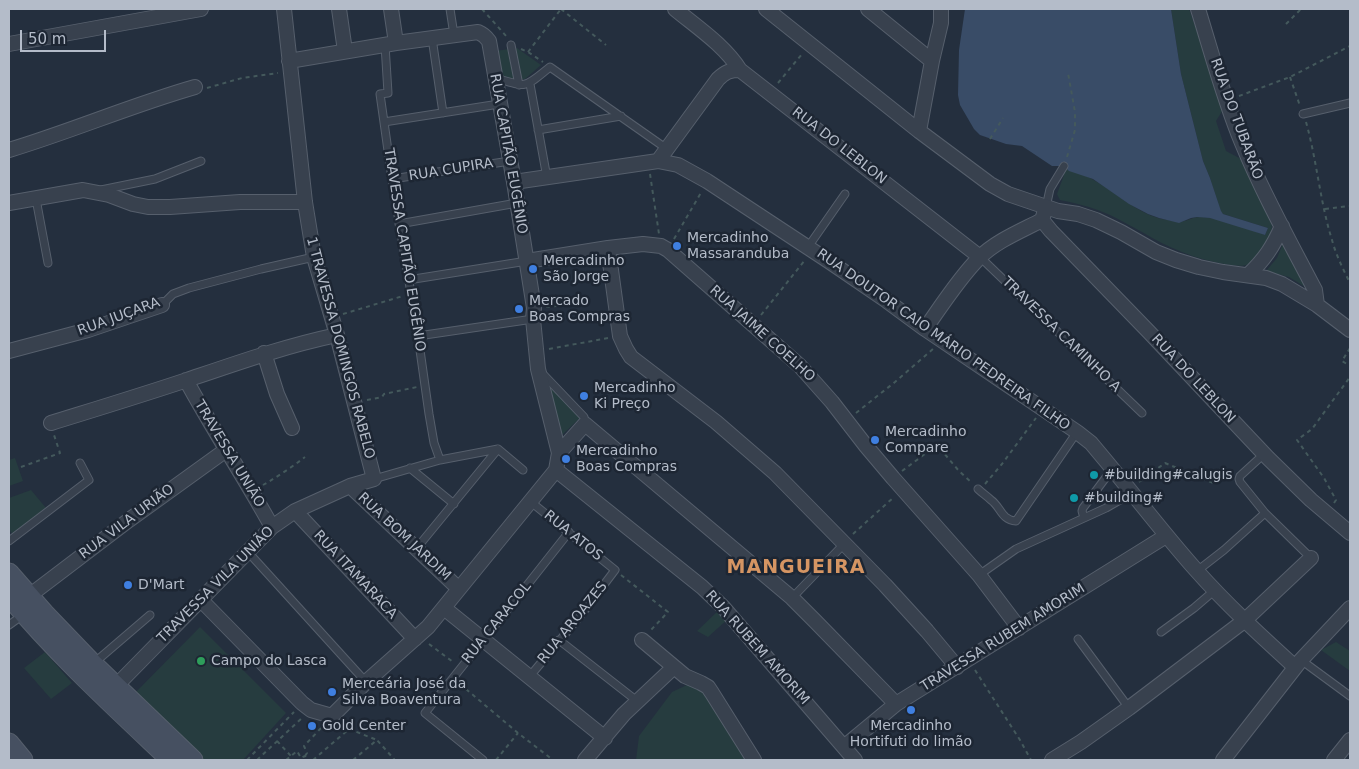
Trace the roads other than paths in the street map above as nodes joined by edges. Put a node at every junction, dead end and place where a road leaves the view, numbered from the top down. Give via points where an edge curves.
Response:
1 (201, 9) edge
2 (284, 9) edge
3 (339, 9) edge
4 (390, 9) edge
5 (450, 9) edge
6 (675, 9) edge
7 (766, 9) edge
8 (868, 9) edge
9 (941, 9) edge
10 (1198, 9) edge
11 (454, 35) junction
12 (432, 38) junction
13 (9, 44) edge
14 (390, 44) junction
15 (512, 45) road end
16 (345, 52) junction
17 (932, 61) junction
18 (290, 66) junction
19 (740, 70) junction
20 (496, 78) junction
21 (530, 84) junction
22 (519, 86) junction
23 (195, 87) road end
24 (1350, 103) edge
25 (499, 104) junction
26 (443, 113) junction
27 (1303, 114) road end
28 (621, 116) junction
29 (384, 122) junction
30 (538, 130) junction
31 (919, 131) junction
32 (666, 149) junction
33 (9, 150) edge
34 (201, 161) dead end
35 (510, 161) junction
36 (653, 161) junction
37 (1064, 166) road end
38 (547, 178) junction
39 (392, 179) junction
40 (514, 182) junction
41 (93, 191) junction
42 (845, 194) dead end
43 (36, 198) junction
44 (305, 202) junction
45 (9, 203) edge
46 (517, 203) junction
47 (1044, 213) junction
48 (399, 224) junction
49 (1282, 226) junction
50 (608, 248) junction
51 (810, 248) junction
52 (314, 257) junction
53 (980, 257) junction
54 (527, 260) junction
55 (48, 263) dead end
56 (1248, 275) junction
57 (408, 280) junction
58 (162, 305) joint
59 (1317, 305) junction
60 (534, 314) junction
61 (925, 328) junction
62 (1350, 330) edge
63 (337, 335) junction
64 (418, 336) junction
65 (9, 351) edge
66 (264, 353) junction
67 (538, 369) junction
68 (186, 380) junction
69 (1142, 413) dead end
70 (51, 423) road end
71 (585, 424) junction
72 (292, 428) dead end
73 (1077, 432) junction
74 (498, 449) junction
75 (226, 450) junction
76 (558, 453) junction
77 (1264, 454) junction
78 (440, 460) junction
79 (80, 463) dead end
80 (410, 468) junction
81 (523, 470) dead end
82 (556, 470) junction
83 (1115, 472) junction
84 (374, 478) junction
85 (350, 486) junction
86 (978, 489) road end
87 (1131, 491) junction
88 (531, 502) junction
89 (454, 504) junction
90 (295, 511) junction
91 (1265, 513) junction
92 (1084, 518) junction
93 (272, 527) junction
94 (569, 532) junction
95 (1350, 533) edge
96 (1166, 536) junction
97 (9, 541) edge
98 (844, 544) junction
99 (416, 549) junction
100 (248, 552) junction
101 (1311, 558) joint
102 (615, 570) joint
103 (1197, 571) junction
104 (9, 573) edge
105 (980, 576) junction
106 (459, 589) junction
107 (1215, 590) junction
108 (9, 596) edge
109 (29, 596) junction
110 (792, 598) junction
111 (200, 600) junction
112 (444, 608) junction
113 (1350, 608) edge
114 (150, 615) dead end
115 (16, 620) edge
116 (1244, 621) junction
117 (1019, 628) junction
118 (1161, 632) dead end
119 (417, 637) junction
120 (1078, 639) dead end
121 (483, 640) junction
122 (559, 640) junction
123 (642, 640) road end
124 (962, 663) junction
125 (1298, 663) junction
126 (674, 667) junction
127 (87, 669) junction
128 (530, 676) junction
129 (366, 682) junction
130 (116, 686) junction
131 (1350, 696) edge
132 (637, 701) junction
133 (896, 704) junction
134 (1129, 708) junction
135 (605, 738) junction
136 (1350, 740) edge
137 (9, 743) edge
138 (844, 747) junction
139 (23, 760) edge
140 (171, 760) edge
141 (193, 760) edge
142 (483, 760) edge
143 (585, 760) edge
144 (754, 760) edge
145 (855, 760) edge
146 (1052, 760) edge
147 (1224, 760) edge
148 (1334, 760) edge

1 - 13 street
2 - 18 street, 1 TRAVESSA DOMINGOS RABELO
3 - 16 street
4 - 14 street
5 - 11 lane
6 - 19 street, RUA DO LEBLON via 718,44
7 - 31 street
8 - 17 street
9 - 17 street
10 - 49 street, RUA DO TUBARÃO via 1242,142
11 - 12 street, RUA CAPITÃO EUGÊNIO
11 - 20 street, RUA CAPITÃO EUGÊNIO via 478,32 486,37
12 - 14 street, RUA CAPITÃO EUGÊNIO
12 - 26 lane
14 - 16 street, RUA CAPITÃO EUGÊNIO
14 - 29 lane, TRAVESSA CAPITÃO EUGÊNIO via 388,93 380,94
15 - 22 lane
16 - 18 street, RUA CAPITÃO EUGÊNIO
17 - 31 street
18 - 44 street, 1 TRAVESSA DOMINGOS RABELO
19 - 32 street via 724,73 718,79
19 - 53 street, RUA DO LEBLON
20 - 22 lane
20 - 25 street, RUA CAPITÃO EUGÊNIO
21 - 22 lane
21 - 28 lane via 550,67
21 - 30 lane
23 - 33 street
24 - 27 lane
25 - 26 lane
25 - 35 street, RUA CAPITÃO EUGÊNIO
26 - 29 lane
28 - 30 lane
28 - 32 lane
29 - 39 lane, TRAVESSA CAPITÃO EUGÊNIO
30 - 38 lane
31 - 47 street via 990,184
32 - 36 street
34 - 41 lane via 155,180
35 - 39 lane, RUA CUPIRA
35 - 40 street, RUA CAPITÃO EUGÊNIO
36 - 38 street, RUA DOUTOR CAIO MÁRIO PEDREIRA FILHO
36 - 51 street, RUA DOUTOR CAIO MÁRIO PEDREIRA FILHO via 678,165
37 - 47 lane via 1050,189
38 - 40 street, RUA DOUTOR CAIO MÁRIO PEDREIRA FILHO
39 - 48 lane, TRAVESSA CAPITÃO EUGÊNIO
40 - 46 street, RUA CAPITÃO EUGÊNIO
41 - 43 street
41 - 44 street via 148,207
42 - 51 lane
43 - 45 street
43 - 55 lane
44 - 52 street, 1 TRAVESSA DOMINGOS RABELO
46 - 48 lane
46 - 54 street, RUA CAPITÃO EUGÊNIO
47 - 53 street
47 - 56 street via 1078,214 1176,260
47 - 77 street, RUA DO LEBLON via 1051,231
48 - 57 lane, TRAVESSA CAPITÃO EUGÊNIO
49 - 56 street via 1268,254
49 - 59 street, RUA DO TUBARÃO via 1315,290
50 - 54 street
50 - 98 street via 620,336 631,357 716,422 775,473
50 - 105 street, RUA JAIME COELHO via 643,244 664,248 754,325 815,382 893,478
51 - 61 street, RUA DOUTOR CAIO MÁRIO PEDREIRA FILHO
52 - 58 lane, RUA JUÇARA via 189,288 173,294
52 - 63 street, 1 TRAVESSA DOMINGOS RABELO
53 - 61 street
53 - 69 lane, TRAVESSA CAMINHO A
54 - 57 lane
54 - 60 street, RUA CAPITÃO EUGÊNIO
56 - 59 street via 1282,284
57 - 64 lane, TRAVESSA CAPITÃO EUGÊNIO
58 - 65 street, RUA JUÇARA via 88,330
59 - 62 street
60 - 64 lane
60 - 67 street, RUA CAPITÃO EUGÊNIO
61 - 73 street, RUA DOUTOR CAIO MÁRIO PEDREIRA FILHO
63 - 66 street
63 - 84 street, 1 TRAVESSA DOMINGOS RABELO
64 - 78 lane, TRAVESSA CAPITÃO EUGÊNIO via 434,444
66 - 68 street
66 - 72 street
67 - 71 lane via 584,416
67 - 76 street, RUA CAPITÃO EUGÊNIO
68 - 70 street
68 - 75 street, TRAVESSA UNIÃO
71 - 76 street
71 - 110 street
73 - 83 street, RUA DOUTOR CAIO MÁRIO PEDREIRA FILHO via 1091,443
73 - 86 lane via 1016,521 1003,516 992,500
74 - 78 lane, TRAVESSA VILA UNIÃO
74 - 81 lane
74 - 89 lane
75 - 93 street, TRAVESSA UNIÃO
75 - 109 street, RUA VILA URIÃO
76 - 82 street, RUA CAPITÃO EUGÊNIO
77 - 91 lane via 1239,479
77 - 95 street, RUA DO LEBLON
78 - 80 lane, TRAVESSA VILA UNIÃO
79 - 97 lane via 89,480
80 - 84 lane, TRAVESSA VILA UNIÃO
80 - 89 lane
82 - 88 street
82 - 138 street, RUA RUBEM AMORIM via 723,607
83 - 87 street, RUA DOUTOR CAIO MÁRIO PEDREIRA FILHO
83 - 92 lane via 1107,476 1084,508
84 - 85 street, TRAVESSA VILA UNIÃO
85 - 90 street, TRAVESSA VILA UNIÃO
85 - 99 street, RUA BOM JARDIM
87 - 92 lane
87 - 96 street, RUA DOUTOR CAIO MÁRIO PEDREIRA FILHO
88 - 94 lane, RUA ATOS
88 - 106 street
89 - 99 lane
90 - 93 street, TRAVESSA VILA UNIÃO
90 - 119 street, RUA ITAMARACA
91 - 101 lane
91 - 103 lane
92 - 105 lane via 1016,549
93 - 100 street, TRAVESSA VILA UNIÃO
94 - 102 lane, RUA ATOS
94 - 121 lane, RUA CARACOL
96 - 103 street, RUA DOUTOR CAIO MÁRIO PEDREIRA FILHO
96 - 117 street, TRAVESSA RUBEM AMORIM
98 - 110 lane
98 - 124 street
99 - 106 street, RUA BOM JARDIM
100 - 111 street, TRAVESSA VILA UNIÃO
100 - 129 lane
101 - 116 street
102 - 122 lane, RUA AROAZES
103 - 107 street, RUA DOUTOR CAIO MÁRIO PEDREIRA FILHO
104 - 109 main road
105 - 117 street, RUA JAIME COELHO
106 - 112 street
107 - 116 street, RUA DOUTOR CAIO MÁRIO PEDREIRA FILHO
107 - 118 lane
108 - 115 main road
109 - 127 main road
110 - 133 street
111 - 129 street via 307,706 332,716
111 - 130 street, TRAVESSA VILA UNIÃO
112 - 119 street
112 - 121 street
113 - 125 street
114 - 127 lane
115 - 127 main road
116 - 125 street, RUA DOUTOR CAIO MÁRIO PEDREIRA FILHO
116 - 134 street
117 - 124 street, TRAVESSA RUBEM AMORIM
119 - 129 street
120 - 134 lane
121 - 128 street
121 - 142 lane, RUA CARACOL via 425,713
122 - 128 lane, RUA AROAZES
122 - 132 lane
123 - 126 street
124 - 133 street, TRAVESSA RUBEM AMORIM
125 - 131 lane
125 - 147 street
126 - 132 street
126 - 144 street via 708,687
127 - 130 main road
127 - 140 main road
128 - 135 street
130 - 141 main road
132 - 135 street
133 - 138 street, TRAVESSA RUBEM AMORIM
134 - 146 street
135 - 143 street
136 - 148 street
137 - 139 main road
138 - 145 street, RUA RUBEM AMORIM

